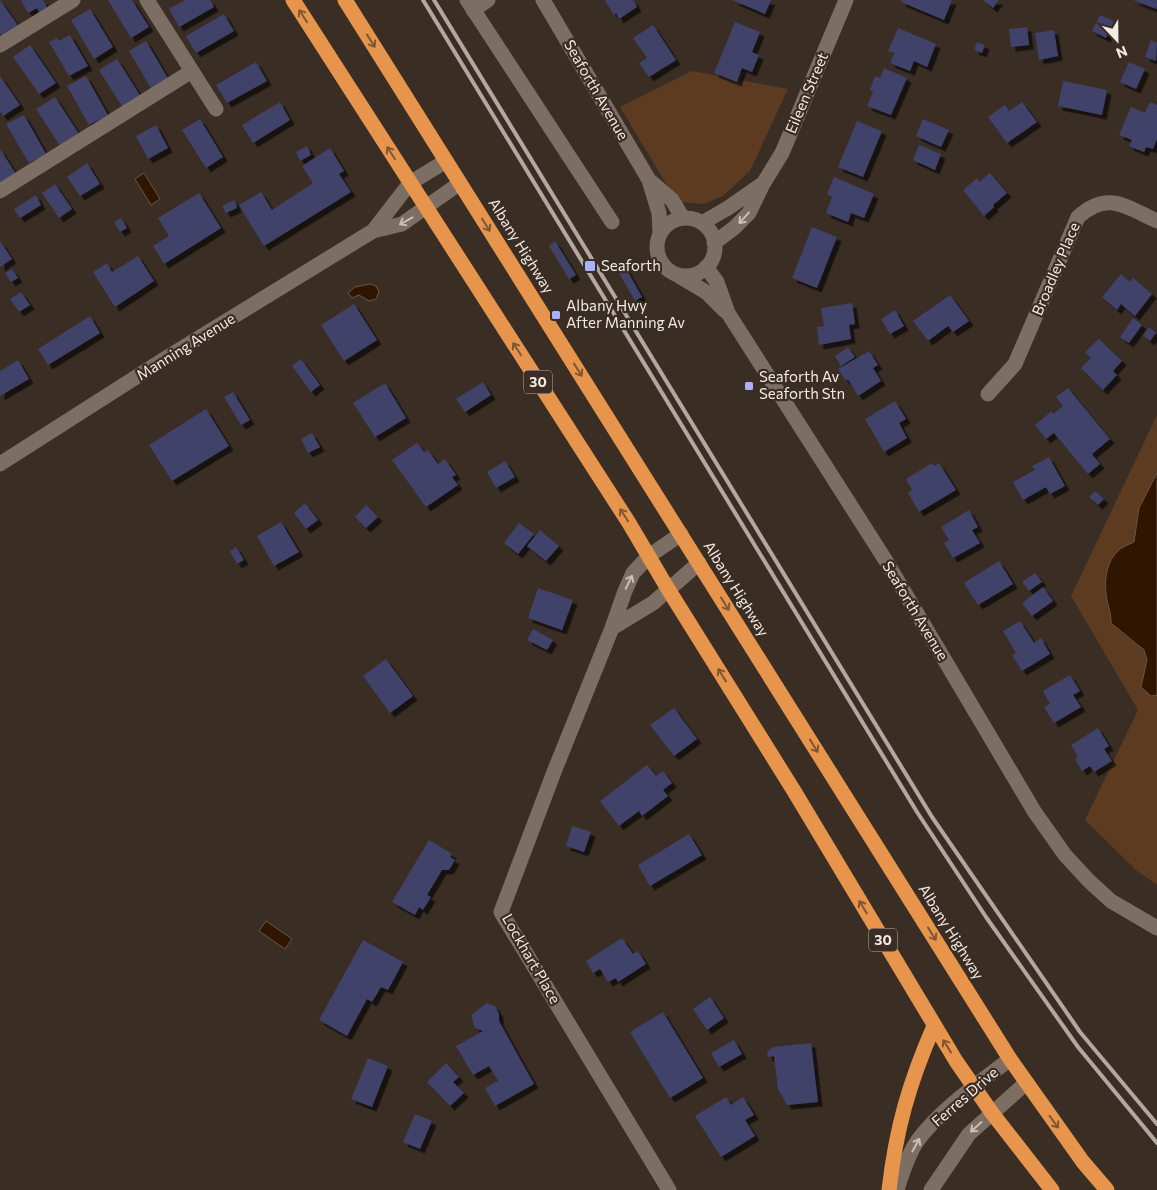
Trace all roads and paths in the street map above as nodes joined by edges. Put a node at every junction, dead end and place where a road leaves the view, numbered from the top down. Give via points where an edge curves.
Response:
1 (73, 0) edge
2 (147, 0) edge
3 (293, 0) edge
4 (345, 0) edge
5 (488, 0) edge
6 (543, 0) edge
7 (846, 0) edge
8 (470, 5) edge
9 (0, 45) edge
10 (192, 71) junction
11 (216, 109) dead end
12 (446, 161) junction
13 (649, 180) junction
14 (410, 183) junction
15 (460, 184) junction
16 (763, 184) junction
17 (0, 191) edge
18 (426, 208) junction
19 (683, 218) junction
20 (1157, 220) edge
21 (612, 222) dead end
22 (702, 223) junction
23 (373, 231) junction
24 (660, 234) junction
25 (714, 243) junction
26 (706, 267) junction
27 (679, 276) junction
28 (728, 313) junction
29 (988, 394) dead end
30 (0, 464) edge
31 (681, 534) junction
32 (649, 556) junction
33 (699, 563) junction
34 (668, 589) junction
35 (612, 628) junction
36 (1157, 928) edge
37 (934, 1026) junction
38 (1010, 1059) junction
39 (1026, 1083) junction
40 (973, 1087) junction
41 (992, 1113) junction
42 (669, 1190) edge
43 (889, 1190) edge
44 (897, 1190) edge
45 (931, 1190) edge
46 (1052, 1190) edge
47 (1107, 1190) edge

1 - 9 street
2 - 10 street
14 -> 3 highway, 30
4 -> 12 highway, Albany Highway / 30
5 - 8 street
6 - 13 street, Seaforth Avenue
7 - 16 street, Eileen Street via 782,153
8 - 21 street
10 - 11 street
10 - 17 street
12 - 14 street, Manning Avenue
12 - 15 highway, Albany Highway / 30
13 - 19 street, Seaforth Avenue via 672,200
13 - 24 street, Seaforth Avenue via 659,213
14 - 18 highway, 30
14 - 23 street, Manning Avenue
15 - 18 street, Manning Avenue
15 -> 31 highway, Albany Highway / 30
16 - 22 street, Eileen Street
16 -> 25 street, Eileen Street via 749,213
18 -> 23 street, Manning Avenue via 402,224
32 -> 18 highway, 30
19 - 22 street
19 - 24 street via 665,226
20 - 29 street, Broadley Place via 1112,202 1098,204 1078,217 1015,364
22 - 25 street via 708,228
23 - 30 street, Manning Avenue
24 - 27 street via 657,251 660,259 664,266
25 - 26 street via 714,251
26 - 27 street via 693,274
26 - 28 street, Seaforth Avenue via 717,282
27 - 28 street, Seaforth Avenue via 706,292
28 - 36 street, Seaforth Avenue via 886,561 1034,811 1065,854 1110,901
31 - 32 street, Lockhart Place
31 - 33 highway, Albany Highway / 30
32 - 34 highway, 30
35 -> 32 street, Lockhart Place via 633,573
33 - 34 street
33 -> 38 highway, Albany Highway / 30
34 - 35 street via 653,603
37 -> 34 highway, 30 via 794,791
35 - 42 street, Lockhart Place via 501,912
40 -> 37 highway, 30
37 - 43 highway via 903,1109
38 - 39 highway, Albany Highway / 30
38 - 40 street, Ferres Drive
39 - 41 street, Ferres Drive
39 -> 47 highway, Albany Highway / 30
40 - 41 highway, 30
44 -> 40 street, Ferres Drive via 917,1142 938,1117
41 -> 45 street, Ferres Drive via 969,1134
41 - 46 highway, 30

